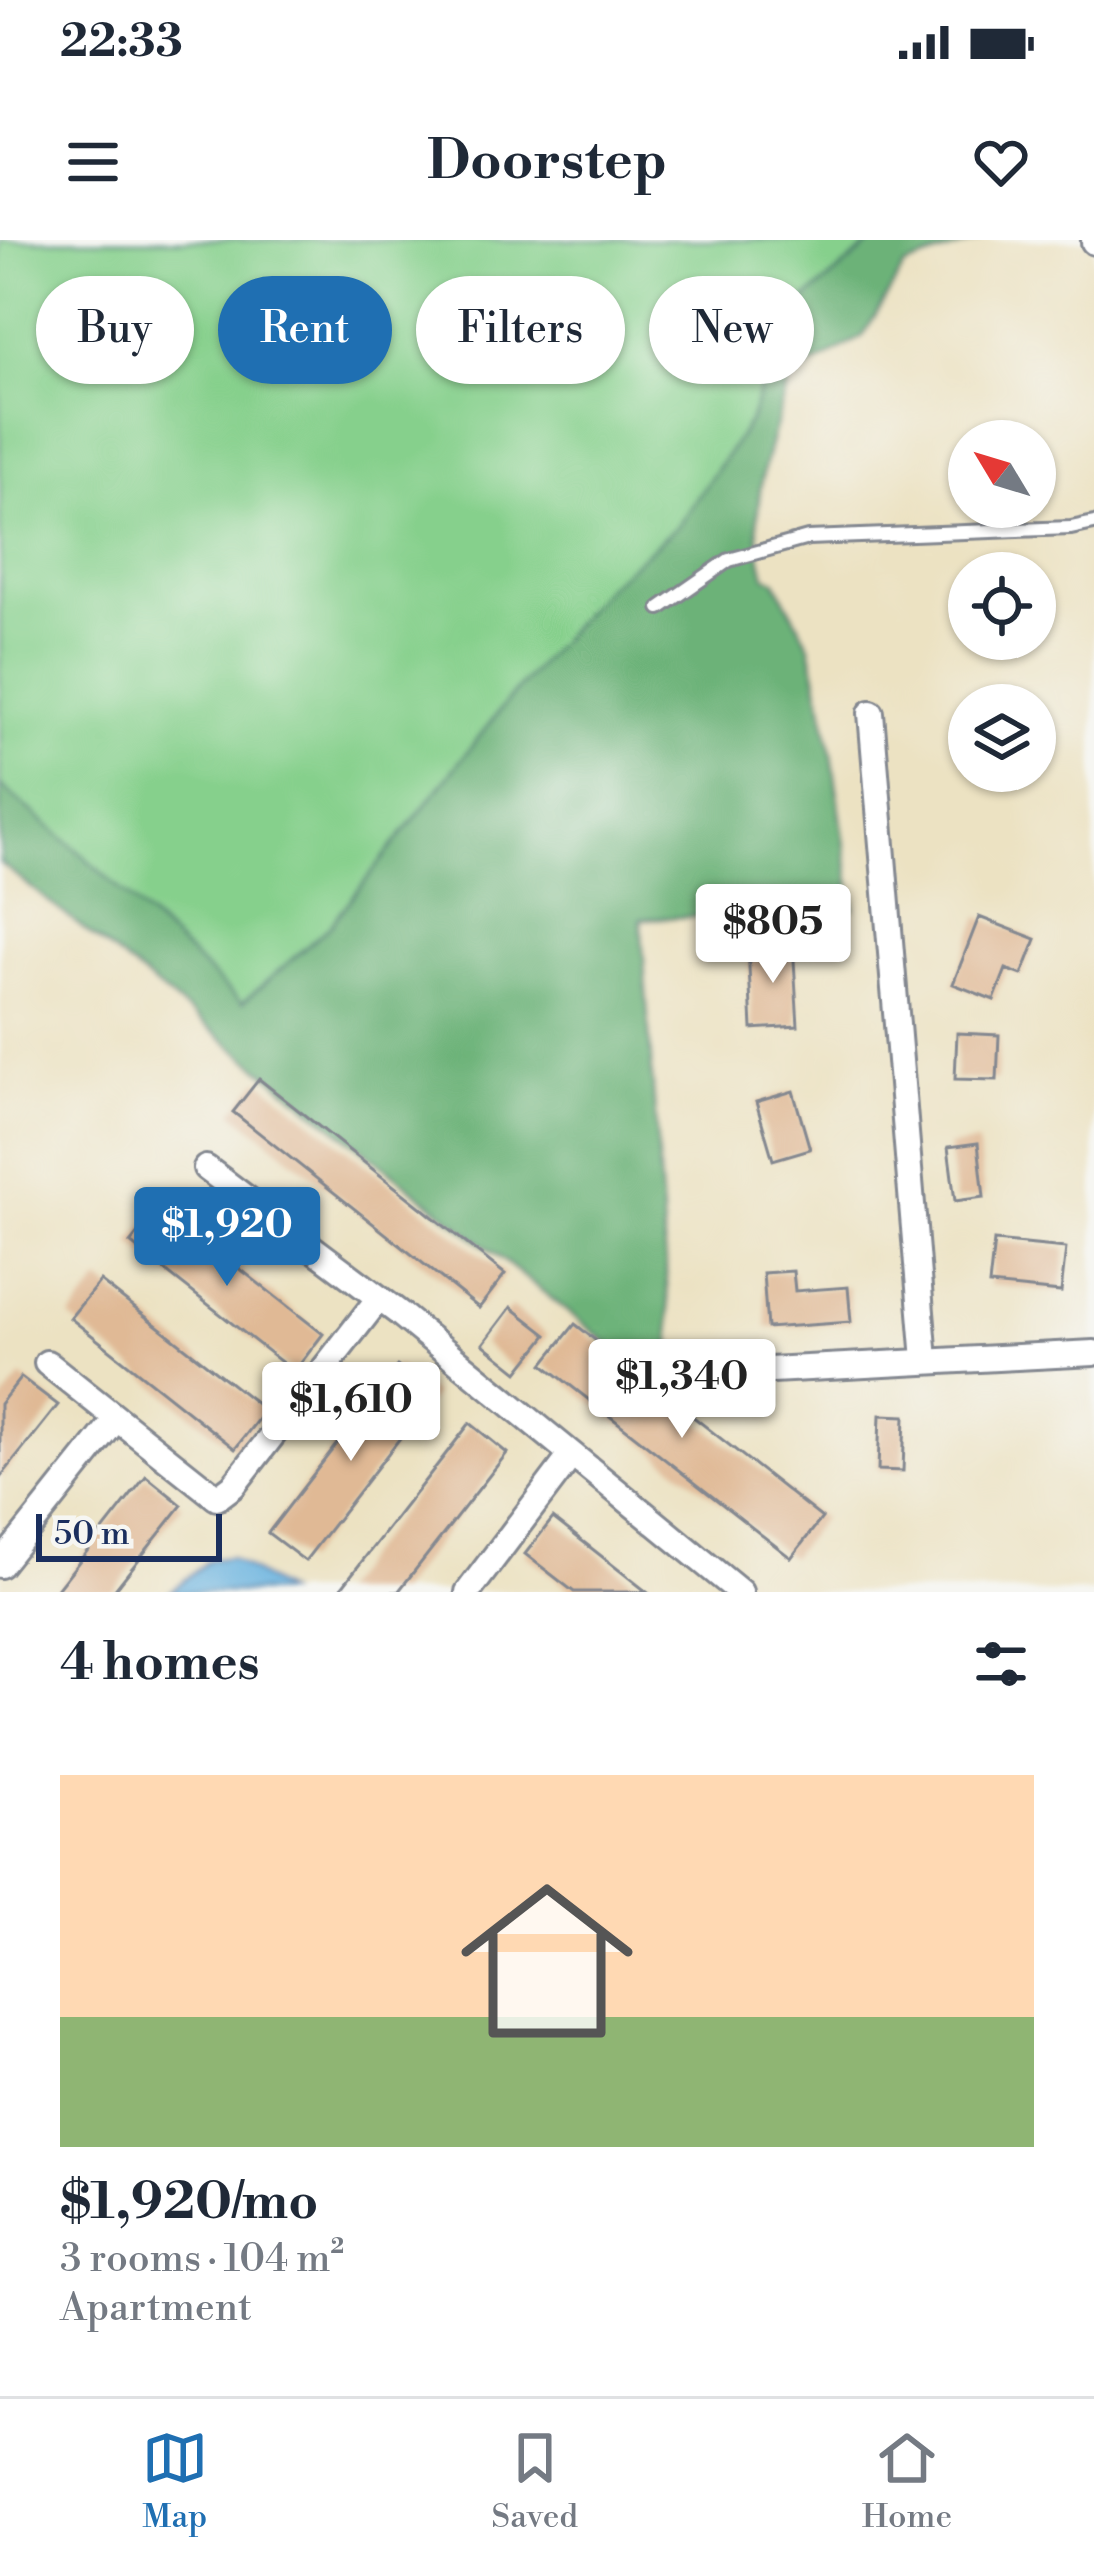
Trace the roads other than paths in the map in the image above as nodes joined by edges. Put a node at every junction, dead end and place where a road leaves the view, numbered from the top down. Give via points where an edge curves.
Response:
1 (1094, 523) edge
2 (660, 608) dead end
3 (871, 713) dead end
4 (206, 1168) dead end
5 (379, 1298) junction
6 (1094, 1353) edge
7 (925, 1360) junction
8 (47, 1363) dead end
9 (713, 1373) dead end
10 (116, 1419) junction
11 (571, 1457) junction
12 (0, 1565) edge
13 (468, 1592) edge
14 (740, 1592) edge

1 - 2 lane via 808,538 729,560
3 - 7 street
4 - 5 street
5 - 10 street via 217,1498
5 - 11 street
6 - 7 street
7 - 9 street
8 - 10 street
10 - 12 street
11 - 13 street
11 - 14 street

